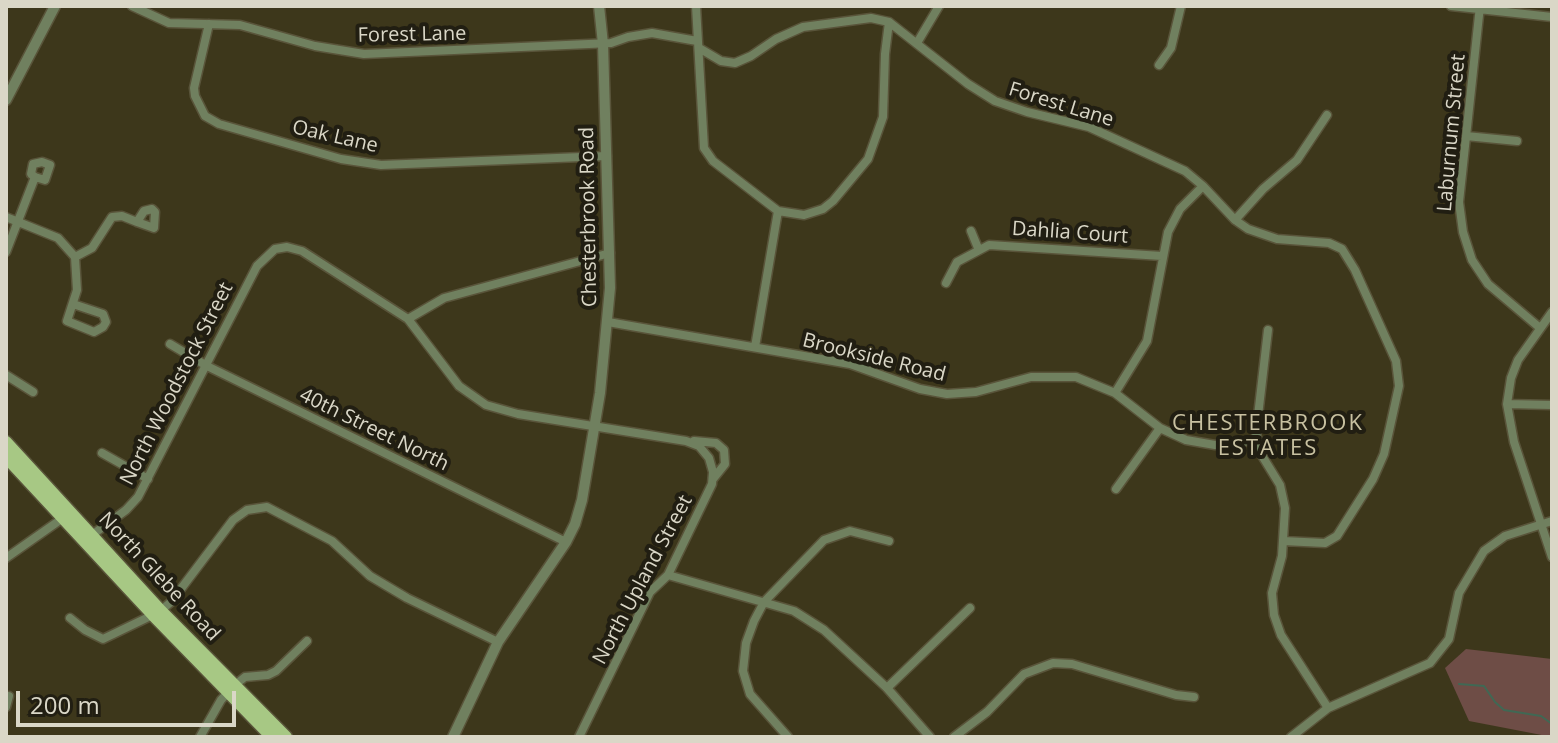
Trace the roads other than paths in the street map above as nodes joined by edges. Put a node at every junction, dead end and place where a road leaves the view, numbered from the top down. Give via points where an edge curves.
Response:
1 (55, 6) edge
2 (132, 6) edge
3 (599, 6) edge
4 (696, 6) edge
5 (939, 6) edge
6 (1181, 6) edge
7 (1451, 6) edge
8 (1480, 8) edge
9 (1552, 17) edge
10 (889, 22) junction
11 (209, 24) junction
12 (917, 43) junction
13 (603, 44) junction
14 (698, 44) junction
15 (1159, 65) dead end
16 (6, 100) edge
17 (1327, 115) dead end
18 (1466, 136) junction
19 (1517, 141) dead end
20 (607, 156) junction
21 (35, 177) dead end
22 (1203, 186) junction
23 (778, 211) junction
24 (6, 217) edge
25 (1235, 220) junction
26 (17, 222) junction
27 (137, 222) dead end
28 (971, 231) dead end
29 (978, 248) junction
30 (6, 252) edge
31 (610, 253) junction
32 (1162, 256) junction
33 (75, 257) junction
34 (946, 283) dead end
35 (73, 304) junction
36 (1552, 312) edge
37 (408, 319) junction
38 (608, 322) junction
39 (1540, 328) junction
40 (1268, 330) dead end
41 (170, 344) dead end
42 (755, 347) junction
43 (207, 366) junction
44 (6, 375) edge
45 (33, 392) dead end
46 (1115, 393) junction
47 (1507, 404) junction
48 (1552, 405) edge
49 (593, 427) junction
50 (1160, 428) junction
51 (1257, 440) junction
52 (686, 441) junction
53 (6, 442) edge
54 (102, 453) dead end
55 (6, 457) edge
56 (148, 479) junction
57 (713, 480) junction
58 (1116, 489) dead end
59 (63, 518) junction
60 (1552, 521) edge
61 (1540, 525) junction
62 (92, 535) junction
63 (889, 541) dead end
64 (1283, 541) junction
65 (566, 542) junction
66 (1552, 557) edge
67 (6, 558) edge
68 (668, 575) junction
69 (764, 602) junction
70 (970, 608) dead end
71 (157, 613) junction
72 (70, 618) dead end
73 (307, 641) dead end
74 (498, 642) junction
75 (231, 688) junction
76 (887, 688) junction
77 (9, 696) dead end
78 (1194, 697) dead end
79 (6, 707) edge
80 (1328, 708) junction
81 (200, 737) edge
82 (272, 737) edge
83 (286, 737) edge
84 (453, 737) edge
85 (579, 737) edge
86 (788, 737) edge
87 (930, 737) edge
88 (954, 737) edge
89 (1291, 737) edge

1 - 16 street
2 - 11 street, Forest Lane via 169,23
3 - 13 street, Chesterbrook Road
4 - 14 street
5 - 12 street
6 - 15 street via 1171,48
7 - 8 street
8 - 9 street
8 - 18 street, Laburnum Street
10 - 12 street, Forest Lane
10 - 14 street, Forest Lane via 871,18 803,27 735,63 721,61
10 - 23 street via 883,117 868,159 823,209 804,215
11 - 13 street, Forest Lane via 240,25 364,54
11 - 20 street, Oak Lane via 194,88 205,116 219,124 381,165
12 - 22 street, Forest Lane via 995,101 1089,127 1185,171
13 - 14 street, Forest Lane via 652,33
13 - 20 street, Chesterbrook Road
14 - 23 street via 704,148 713,161
17 - 25 street via 1297,160
18 - 19 street
18 - 39 street, Laburnum Street via 1459,202 1466,246 1488,284
20 - 31 street, Chesterbrook Road
21 - 26 street
22 - 25 street, Forest Lane
22 - 32 street via 1173,221
23 - 42 street
24 - 26 street
25 - 64 street, Forest Lane via 1262,236 1342,249 1400,378 1384,454 1335,538 1325,543
26 - 30 street
26 - 33 street via 58,238
27 - 33 street via 112,217 92,248
28 - 29 street
29 - 32 street, Dahlia Court via 999,244
29 - 34 street via 957,262
31 - 37 street via 444,298
31 - 38 street, Chesterbrook Road
32 - 46 street via 1147,341
33 - 35 street via 78,281
35 - 35 street via 103,314 103,327 94,332 67,321
36 - 39 street
37 - 43 street, North Woodstock Street via 302,251 275,249 257,266
37 - 49 street via 459,386 486,405
38 - 42 street, Brookside Road
38 - 49 street, Chesterbrook Road
39 - 47 street via 1518,360
40 - 51 street
41 - 43 street, 40th Street North
42 - 46 street, Brookside Road via 850,364 932,392 976,392 1061,375
43 - 56 street, North Woodstock Street
43 - 65 street, 40th Street North
44 - 45 street
46 - 50 street, Brookside Road
47 - 48 street
47 - 61 street
49 - 52 street
49 - 65 street, Chesterbrook Road via 582,500
50 - 51 street, Brookside Road via 1200,443
50 - 58 street
51 - 64 street via 1283,496
52 - 57 street via 705,452
52 - 57 street, North Upland Street via 716,443 724,450 725,464
53 - 62 main road, North Glebe Road
54 - 56 street
55 - 59 main road, North Glebe Road
56 - 62 street, North Woodstock Street via 126,510
57 - 68 street, North Upland Street
59 - 67 street
59 - 71 main road, North Glebe Road
60 - 61 street
61 - 66 street
61 - 80 street via 1500,538 1480,556 1459,593 1449,639 1435,659
62 - 71 main road, North Glebe Road
63 - 69 street via 859,532 832,535
64 - 80 street via 1272,593 1274,615
65 - 74 street, Chesterbrook Road
68 - 69 street
68 - 85 street, North Upland Street via 650,592
69 - 76 street via 794,611 824,630
69 - 86 street via 746,643 743,671 750,694
70 - 76 street
71 - 72 street via 103,639
71 - 74 street via 233,520 247,510 267,507 332,541 370,576 407,598
71 - 75 main road, North Glebe Road
73 - 75 street via 276,671 245,677
74 - 84 street, Chesterbrook Road
75 - 81 street
75 - 82 main road, North Glebe Road
75 - 83 main road, North Glebe Road
76 - 87 street
77 - 79 street
78 - 88 street via 1053,663 1024,674
80 - 89 street

